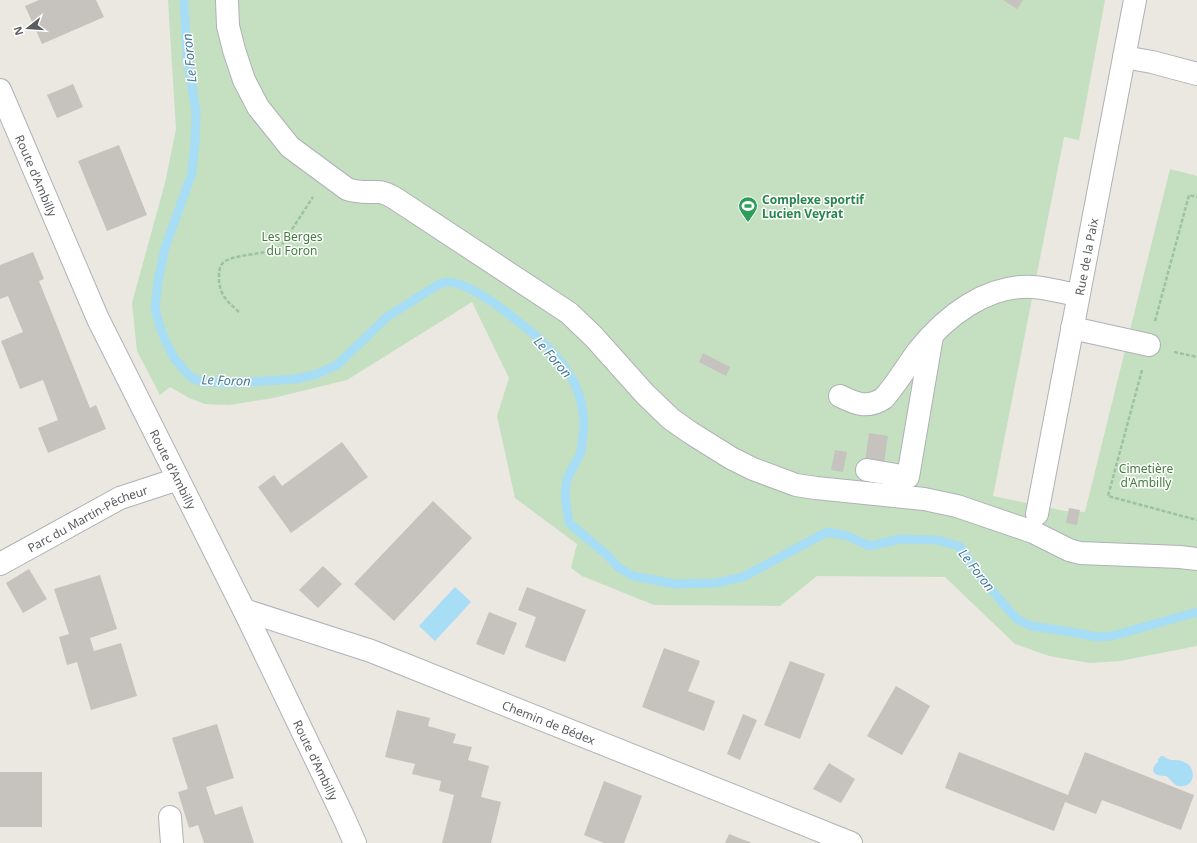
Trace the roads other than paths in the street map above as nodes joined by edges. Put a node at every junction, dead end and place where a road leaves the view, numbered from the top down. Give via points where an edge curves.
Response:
1 (227, 0) edge
2 (1135, 0) edge
3 (1124, 58) junction
4 (1197, 74) edge
5 (0, 90) edge
6 (1078, 295) junction
7 (1072, 328) junction
8 (932, 335) junction
9 (1148, 345) road end
10 (840, 396) dead end
11 (867, 470) dead end
12 (178, 479) junction
13 (1037, 514) dead end
14 (1197, 560) edge
15 (0, 564) edge
16 (244, 610) junction
17 (170, 817) dead end
18 (172, 843) edge
19 (355, 843) edge
20 (851, 843) edge

1 - 14 street via 228,26 244,80 258,107 290,147 347,189 354,192 388,194 569,313 671,419 730,458 796,485 924,499 957,506 1033,532 1069,550
2 - 3 street, Rue de la Paix
3 - 4 street via 1152,62
3 - 6 street, Rue de la Paix
5 - 12 street, Route d'Ambilly via 98,319
6 - 7 street, Rue de la Paix
6 - 8 street via 1034,287 1009,288 970,304
7 - 9 street
7 - 13 street, Rue de la Paix
8 - 10 street via 884,398 862,405
8 - 11 street via 908,477
12 - 15 street, Parc du Martin-Pêcheur via 120,498
12 - 16 street, Route d'Ambilly
16 - 19 street, Route d'Ambilly
16 - 20 street, Chemin de Bédex via 371,651
17 - 18 street

